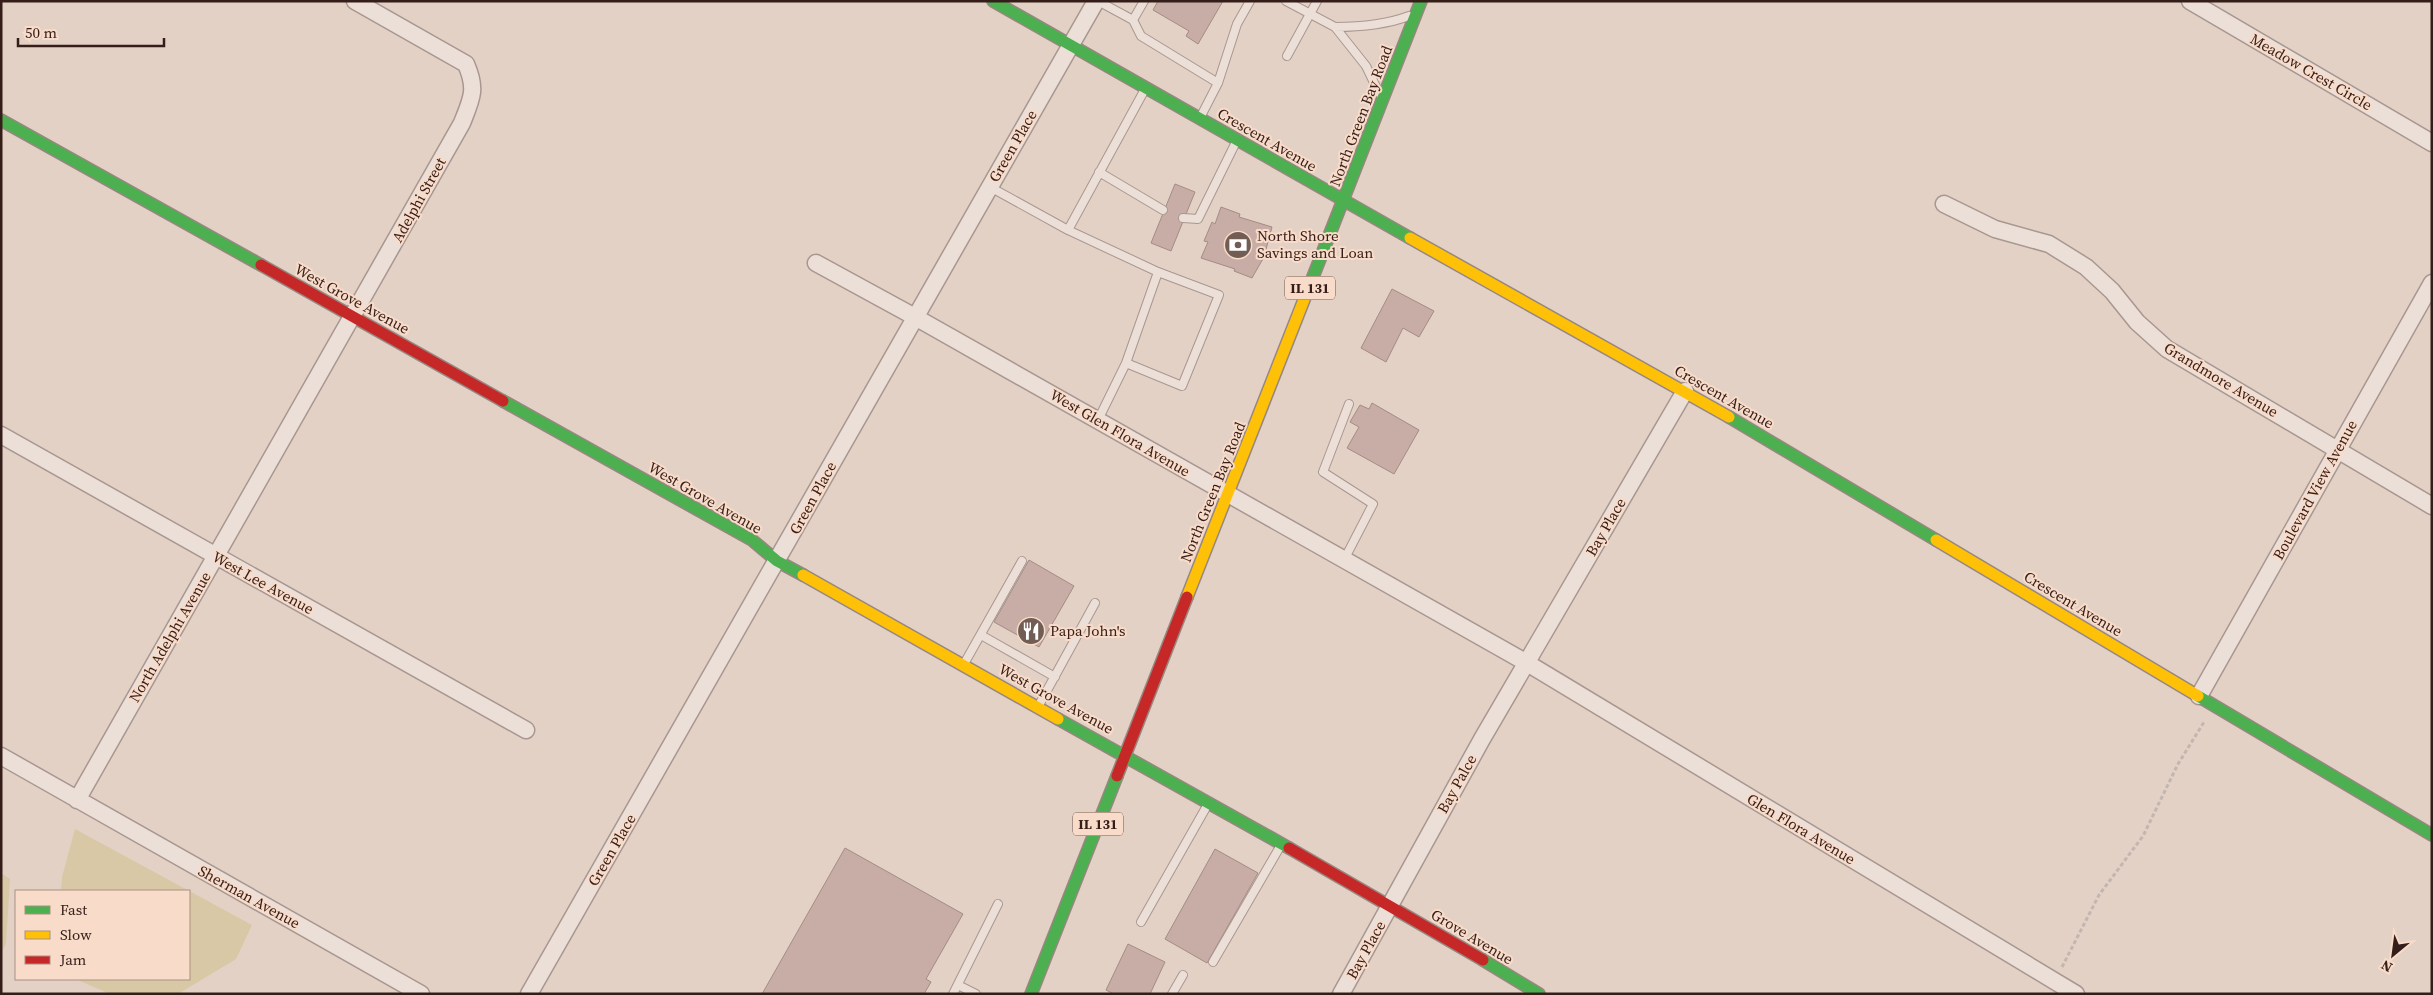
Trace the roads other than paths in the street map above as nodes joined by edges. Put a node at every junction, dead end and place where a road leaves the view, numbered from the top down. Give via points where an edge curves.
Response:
1 (355, 1) edge
2 (992, 1) edge
3 (1097, 1) edge
4 (1144, 1) edge
5 (1250, 1) edge
6 (1286, 1) edge
7 (1317, 1) edge
8 (1421, 1) edge
9 (2190, 1) edge
10 (1417, 13) junction
11 (1310, 14) junction
12 (1133, 20) junction
13 (1335, 28) junction
14 (1071, 46) junction
15 (1287, 56) dead end
16 (1218, 83) junction
17 (1146, 88) junction
18 (1383, 101) junction
19 (1200, 119) junction
20 (1, 120) edge
21 (1237, 140) junction
22 (2432, 143) edge
23 (1099, 172) junction
24 (990, 187) junction
25 (1344, 201) junction
26 (1944, 204) dead end
27 (1163, 210) dead end
28 (1183, 218) dead end
29 (1068, 230) junction
30 (816, 263) dead end
31 (1158, 272) junction
32 (2432, 283) edge
33 (352, 317) junction
34 (915, 317) junction
35 (1126, 363) junction
36 (1685, 391) junction
37 (1349, 404) dead end
38 (1098, 420) junction
39 (1, 435) edge
40 (2337, 450) junction
41 (1228, 494) junction
42 (2432, 506) edge
43 (216, 556) junction
44 (1344, 560) junction
45 (777, 561) junction
46 (1022, 561) dead end
47 (1095, 603) dead end
48 (981, 635) junction
49 (1527, 664) junction
50 (964, 665) junction
51 (1054, 677) junction
52 (2199, 696) junction
53 (1038, 706) junction
54 (526, 730) dead end
55 (1, 756) edge
56 (1126, 756) junction
57 (77, 800) junction
58 (1209, 802) junction
59 (2432, 835) edge
60 (1282, 845) junction
61 (998, 904) dead end
62 (1390, 905) junction
63 (1141, 922) dead end
64 (1213, 962) dead end
65 (1182, 976) dead end
66 (958, 985) junction
67 (421, 994) edge
68 (529, 994) edge
69 (953, 994) edge
70 (976, 994) edge
71 (1031, 994) edge
72 (1172, 994) edge
73 (1341, 994) edge
74 (1539, 994) edge
75 (2076, 994) edge

1 - 33 street, Adelphi Street via 466,64 473,78 474,92 462,123
2 - 14 street, Crescent Avenue
3 - 12 lane
3 - 14 street, Green Place
4 - 12 lane
5 - 16 lane via 1237,24
6 - 11 lane
7 - 11 lane
8 - 10 street, North Green Bay Road / IL 131
9 - 22 street, Meadow Crest Circle
10 - 13 lane via 1383,23
10 - 18 street, North Green Bay Road / IL 131
11 - 13 lane
11 - 15 lane
12 - 16 lane via 1141,36
13 - 18 lane via 1366,66
14 - 17 street, Crescent Avenue
14 - 24 street, Green Place
16 - 19 lane
17 - 19 street, Crescent Avenue
17 - 23 lane
18 - 25 street, North Green Bay Road / IL 131
19 - 21 street, Crescent Avenue
20 - 33 street, West Grove Avenue
21 - 25 street, Crescent Avenue
21 - 28 lane via 1198,219
23 - 27 lane
23 - 29 lane
24 - 29 lane
24 - 34 street, Green Place
25 - 36 street, Crescent Avenue
25 - 41 street, North Green Bay Road / IL 131
26 - 40 street, Grandmore Avenue via 1995,229 2049,244 2086,267 2136,322 2167,349
29 - 31 lane
30 - 34 street, West Glen Flora Avenue
31 - 35 lane
31 - 35 lane via 1219,296 1182,386
32 - 40 street, Boulevard View Avenue
33 - 43 street, North Adelphi Avenue
33 - 45 street, West Grove Avenue via 752,540
34 - 38 street, West Glen Flora Avenue
34 - 45 street, Green Place
35 - 38 lane
36 - 49 street, Bay Place
36 - 52 street, Crescent Avenue
37 - 44 lane via 1323,472 1373,504
38 - 41 street, West Glen Flora Avenue
39 - 43 street, West Lee Avenue
40 - 42 street, Grandmore Avenue
40 - 52 street, Boulevard View Avenue
41 - 44 street, West Glen Flora Avenue
41 - 56 street, North Green Bay Road / IL 131
43 - 54 street, West Lee Avenue
43 - 57 street, North Adelphi Avenue
44 - 49 street, West Glen Flora Avenue
45 - 50 street, West Grove Avenue
45 - 68 street, Green Place
46 - 48 lane
47 - 51 lane
48 - 50 lane
48 - 51 lane
49 - 62 street, Bay Palce
49 - 75 street, Glen Flora Avenue
50 - 53 street, West Grove Avenue
51 - 53 lane
52 - 59 street, Crescent Avenue
53 - 56 street, West Grove Avenue
55 - 57 street, Sherman Avenue
56 - 58 street, West Grove Avenue
56 - 71 street, North Green Bay Road / IL 131
57 - 67 street, Sherman Avenue
58 - 60 street, West Grove Avenue
58 - 63 lane
60 - 62 street, West Grove Avenue
60 - 64 lane
61 - 66 lane
62 - 73 street, Bay Place
62 - 74 street, Grove Avenue
65 - 72 lane
66 - 69 lane
66 - 70 lane

